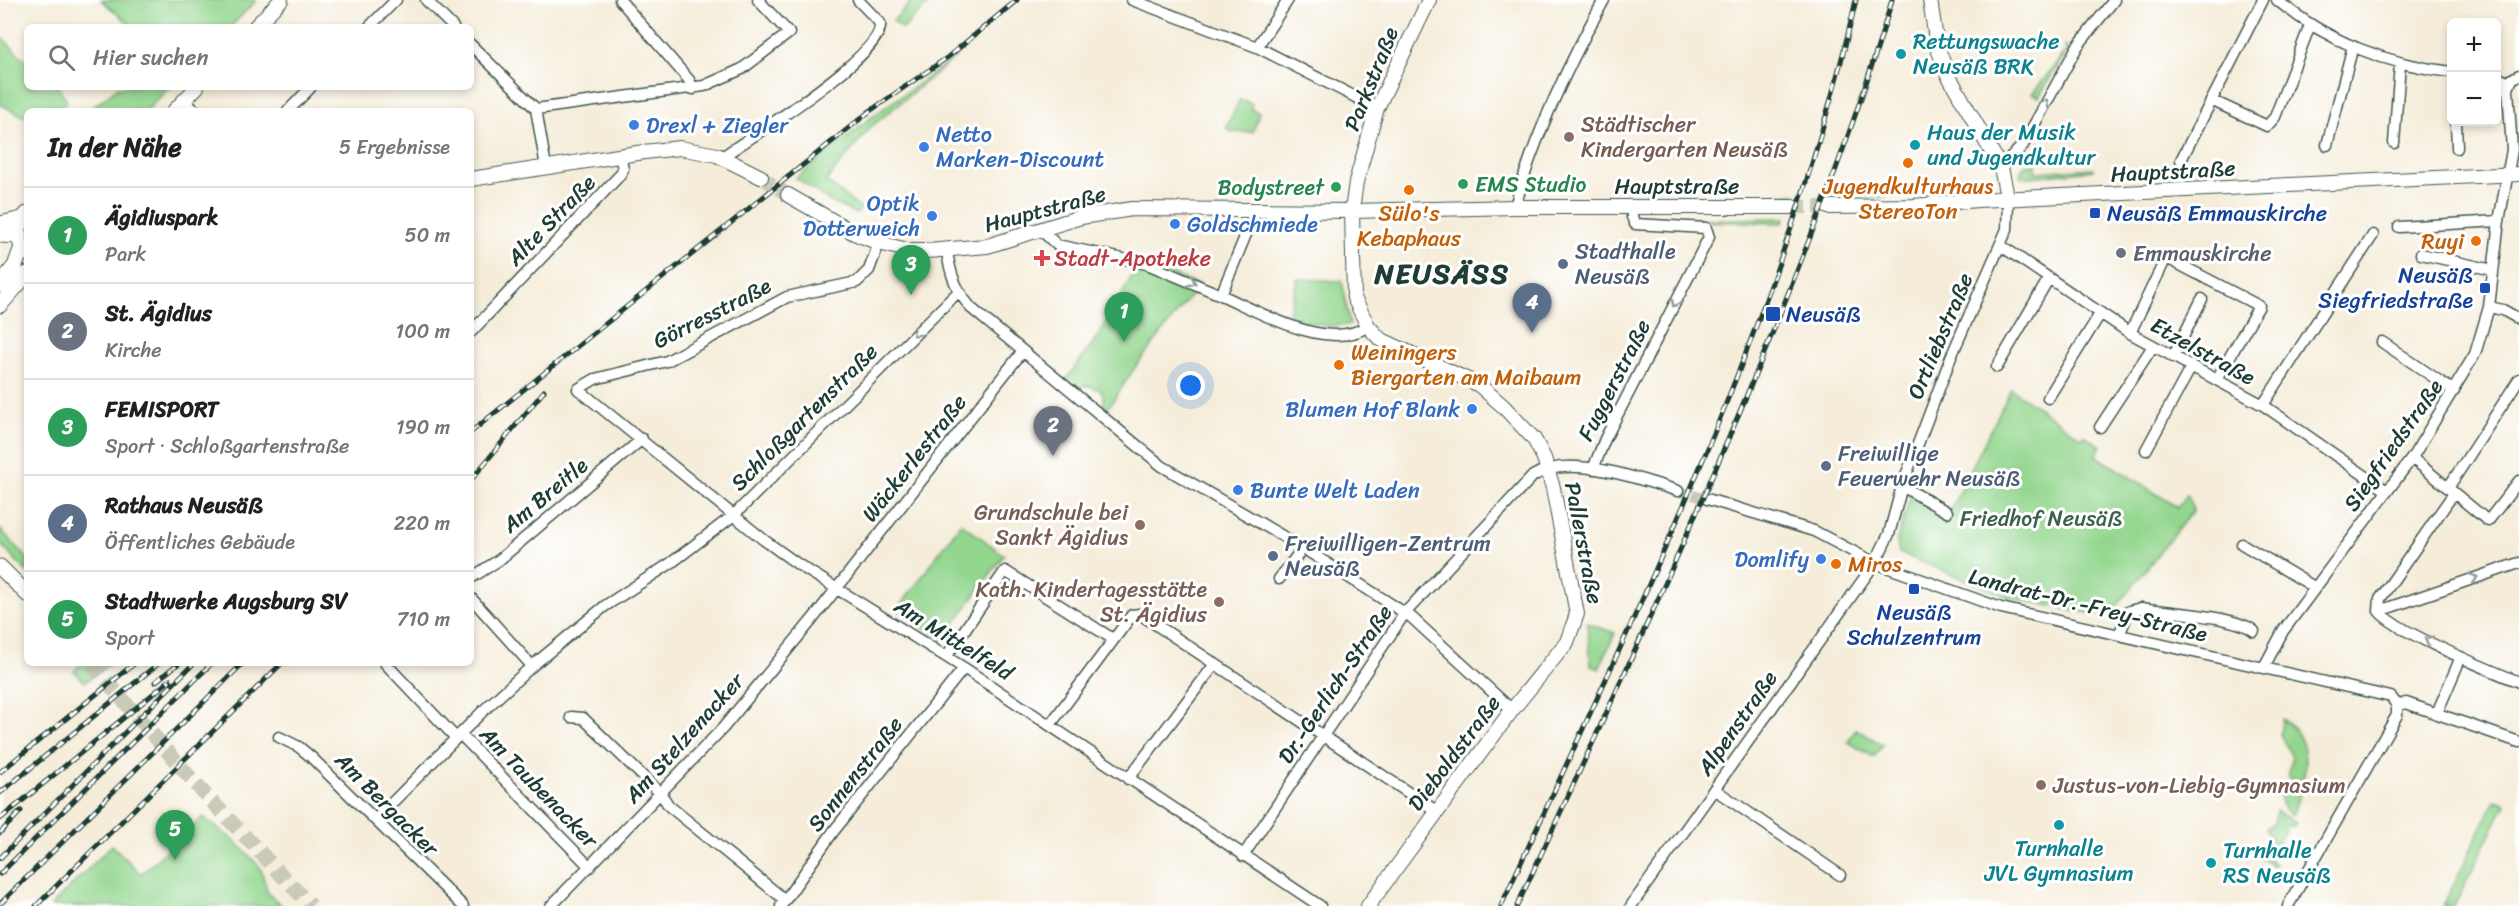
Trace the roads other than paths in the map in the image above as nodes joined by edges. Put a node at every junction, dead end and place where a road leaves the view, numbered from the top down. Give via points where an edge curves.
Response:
1 (281, 0) edge
2 (396, 0) edge
3 (620, 0) edge
4 (758, 0) edge
5 (858, 0) edge
6 (1132, 0) edge
7 (1288, 0) edge
8 (1429, 0) edge
9 (1604, 0) edge
10 (1930, 0) edge
11 (2114, 0) edge
12 (2263, 0) edge
13 (2277, 0) edge
14 (431, 1) edge
15 (258, 24) edge
16 (372, 24) edge
17 (450, 24) edge
18 (2310, 25) junction
19 (2353, 46) junction
20 (1257, 47) junction
21 (474, 48) edge
22 (2400, 64) junction
23 (2447, 71) edge
24 (2515, 79) edge
25 (693, 89) junction
26 (194, 90) edge
27 (307, 90) edge
28 (2213, 101) junction
29 (179, 106) edge
30 (291, 108) edge
31 (1377, 108) junction
32 (536, 109) junction
33 (2456, 126) edge
34 (2394, 143) dead end
35 (2327, 145) dead end
36 (2457, 148) dead end
37 (728, 152) junction
38 (620, 155) junction
39 (2181, 159) dead end
40 (546, 167) junction
41 (2001, 168) junction
42 (2513, 174) edge
43 (761, 177) tunnel mouth
44 (474, 179) edge
45 (788, 195) tunnel mouth
46 (2008, 201) junction
47 (1515, 207) junction
48 (1793, 207) tunnel mouth
49 (1828, 207) tunnel mouth
50 (1632, 208) junction
51 (1256, 210) junction
52 (1352, 212) junction
53 (24, 217) edge
54 (2499, 221) junction
55 (0, 224) edge
56 (2400, 227) dead end
57 (1040, 230) junction
58 (0, 235) edge
59 (2373, 235) dead end
60 (879, 243) junction
61 (23, 245) edge
62 (2000, 245) junction
63 (947, 251) junction
64 (2421, 254) dead end
65 (2493, 270) junction
66 (24, 277) edge
67 (2049, 279) junction
68 (0, 285) edge
69 (958, 292) junction
70 (1221, 295) junction
71 (2202, 299) dead end
72 (0, 305) edge
73 (2489, 308) junction
74 (2100, 314) junction
75 (2519, 319) edge
76 (1368, 326) junction
77 (474, 329) edge
78 (2130, 333) junction
79 (2382, 342) dead end
80 (2153, 346) junction
81 (1023, 352) junction
82 (2173, 357) junction
83 (1998, 367) dead end
84 (2191, 367) junction
85 (2217, 379) junction
86 (2519, 379) edge
87 (578, 389) joint
88 (2454, 391) junction
89 (2048, 398) dead end
90 (2263, 405) junction
91 (2100, 427) dead end
92 (642, 439) junction
93 (2146, 450) dead end
94 (2412, 458) junction
95 (1548, 468) junction
96 (1593, 469) junction
97 (2519, 481) edge
98 (1902, 486) junction
99 (2451, 490) junction
100 (1678, 491) tunnel mouth
101 (2387, 491) junction
102 (1707, 499) tunnel mouth
103 (1947, 512) dead end
104 (734, 515) junction
105 (2242, 544) dead end
106 (1302, 548) junction
107 (1875, 563) junction
108 (2519, 563) edge
109 (0, 567) edge
110 (474, 576) edge
111 (1279, 579) dead end
112 (2314, 587) junction
113 (837, 589) junction
114 (24, 591) edge
115 (474, 600) edge
116 (2379, 611) junction
117 (1405, 613) junction
118 (1575, 626) joint
119 (2254, 631) dead end
120 (2119, 635) junction
121 (1113, 639) junction
122 (946, 657) junction
123 (2461, 657) junction
124 (1215, 664) junction
125 (389, 666) edge
126 (532, 666) junction
127 (2264, 667) junction
128 (964, 668) junction
129 (2519, 682) edge
130 (2397, 705) junction
131 (1512, 710) junction
132 (2437, 713) junction
133 (571, 717) dead end
134 (1050, 725) junction
135 (458, 736) junction
136 (1323, 736) junction
137 (279, 737) dead end
138 (2519, 742) edge
139 (1128, 779) junction
140 (1714, 789) junction
141 (661, 794) junction
142 (1436, 811) junction
143 (375, 820) junction
144 (1243, 856) junction
145 (590, 867) junction
146 (1840, 875) dead end
147 (783, 903) edge
148 (463, 906) edge
149 (551, 906) edge
150 (1320, 906) edge
151 (1368, 906) edge
152 (1631, 906) edge
153 (2288, 906) edge

1 - 15 street
2 - 16 street
3 - 25 street
4 - 25 street via 789,33 732,75
5 - 37 street via 880,23 881,32 873,44 817,93
6 - 20 street
7 - 20 street
8 - 31 street, Parkstraße
9 - 47 street via 1554,102
10 - 41 street via 1937,46 1947,74
41 -> 11 street via 2023,145 2078,47
12 - 28 street
13 - 18 street
14 - 17 street
18 - 19 street
18 - 28 street via 2275,117 2267,126
19 - 22 street
19 - 35 street
20 - 31 street
21 - 32 street
22 - 23 street
22 - 34 street
24 - 42 street, Siegfriedstraße via 2508,94
25 - 32 street
26 - 29 street
27 - 30 street
28 - 39 street
31 - 52 street, Parkstraße via 1356,182
32 - 40 street
33 - 36 street
37 - 38 street via 680,148
37 - 43 street
38 - 40 street
38 - 77 street, Alte Straße via 620,175
40 - 44 street
41 - 46 street
42 - 46 street, Hauptstraße
42 - 54 street, Siegfriedstraße
45 - 60 street, Hauptstraße via 849,231
46 - 49 street, Hauptstraße
46 - 62 street, Ortliebstraße via 2009,216
47 - 50 street, Hauptstraße
47 - 52 street, Hauptstraße
48 - 50 street, Hauptstraße
50 -> 96 street, Fuggerstraße via 1635,224 1706,228 1708,232
51 - 52 street, Hauptstraße
51 - 57 street, Hauptstraße via 1115,210
51 - 70 street
52 - 76 street, Parkstraße via 1353,288
53 - 55 main road
54 - 56 street
54 - 65 street, Siegfriedstraße
57 - 63 street, Hauptstraße via 987,246
57 -> 70 street via 1057,245 1147,264
58 - 61 main road
59 - 90 street
60 - 63 street, Hauptstraße via 911,251
60 - 87 street, Görresstraße via 870,270 857,282 787,297 667,361 595,379
61 - 68 main road via 15,266
62 - 67 street, Etzelstraße
62 - 98 street, Ortliebstraße via 1951,357
63 - 69 street
64 - 65 street
65 - 73 street, Siegfriedstraße
66 - 72 main road
67 - 74 street, Etzelstraße
67 - 83 street
69 - 81 street via 970,308
69 -> 104 street, Schloßgartenstraße
70 - 76 street via 1292,327 1346,336
71 - 82 street
73 - 75 street
73 - 88 street, Siegfriedstraße via 2475,354
74 - 78 street, Etzelstraße
74 - 89 street
76 - 95 street, Pallerstraße via 1389,345 1479,385 1525,429
78 - 80 street, Etzelstraße
78 - 85 street via 2164,262 2169,259 2259,306
79 - 88 street
80 - 82 street, Etzelstraße
80 - 91 street
81 - 106 street via 1162,466
81 - 113 street, Wäckerlestraße
82 - 84 street, Etzelstraße
84 - 85 street, Etzelstraße
84 - 93 street
85 - 90 street, Etzelstraße
86 - 99 street
87 - 92 street, Am Mittelfeld
88 - 94 street, Siegfriedstraße
90 - 101 street, Etzelstraße
92 - 104 street, Am Mittelfeld
92 - 110 street, Am Breitle via 499,560
94 - 99 street
94 - 101 street, Siegfriedstraße
95 - 96 street via 1564,465
95 - 117 street, Dr.-Gerlich-Straße via 1526,483
95 - 118 street, Pallerstraße via 1577,607
96 - 100 street
97 - 99 street via 2488,521
98 - 103 street
98 - 107 street, Ortliebstraße via 1889,534
99 - 116 street via 2380,599
101 - 112 street, Siegfriedstraße
102 - 107 street, Landrat-Dr.-Frey-Straße via 1814,531
104 - 113 street, Am Mittelfeld
104 - 126 street, Schloßgartenstraße via 622,594
105 - 112 street
106 - 111 street
106 - 117 street
107 - 120 street, Landrat-Dr.-Frey-Straße via 2001,608
107 - 140 street, Alpenstraße
116 -> 108 street
109 - 114 main road
112 - 127 street, Siegfriedstraße
113 - 122 street, Am Mittelfeld
113 - 141 street, Am Stelzenacker via 723,728
115 - 126 street
123 -> 116 street via 2396,624
117 - 131 street
117 - 136 street, Dr.-Gerlich-Straße
118 - 131 street, Dieboldstraße via 1567,642
119 - 120 street via 2221,620 2141,608 2129,611
120 - 127 street, Landrat-Dr.-Frey-Straße
121 - 122 street via 1005,571
121 - 124 street via 1132,615 1140,614
121 - 134 street
122 - 128 street, Am Mittelfeld
123 - 129 street
123 - 132 street
124 - 136 street
124 - 139 street
125 - 135 street, Am Taubenacker
126 - 135 street
127 - 130 street, Landrat-Dr.-Frey-Straße via 2391,697
128 - 134 street, Am Mittelfeld
128 - 147 street, Sonnenstraße via 832,832
130 - 132 street, Landrat-Dr.-Frey-Straße via 2406,703
130 - 153 street via 2397,715
131 - 142 street, Dieboldstraße
132 - 138 street, Landrat-Dr.-Frey-Straße
133 - 141 street via 583,718
134 - 139 street, Am Mittelfeld
135 - 143 street
135 - 145 street, Am Taubenacker
136 - 142 street
136 - 144 street, Dr.-Gerlich-Straße
137 - 143 street, Am Bergacker via 305,752
139 - 144 street, Am Mittelfeld
140 - 146 street
140 - 152 street, Alpenstraße
141 - 145 street, Am Stelzenacker
141 - 147 street via 669,806
142 - 151 street, Dieboldstraße
143 - 148 street, Am Bergacker
144 - 150 street, Am Mittelfeld
145 - 149 street, Am Stelzenacker

